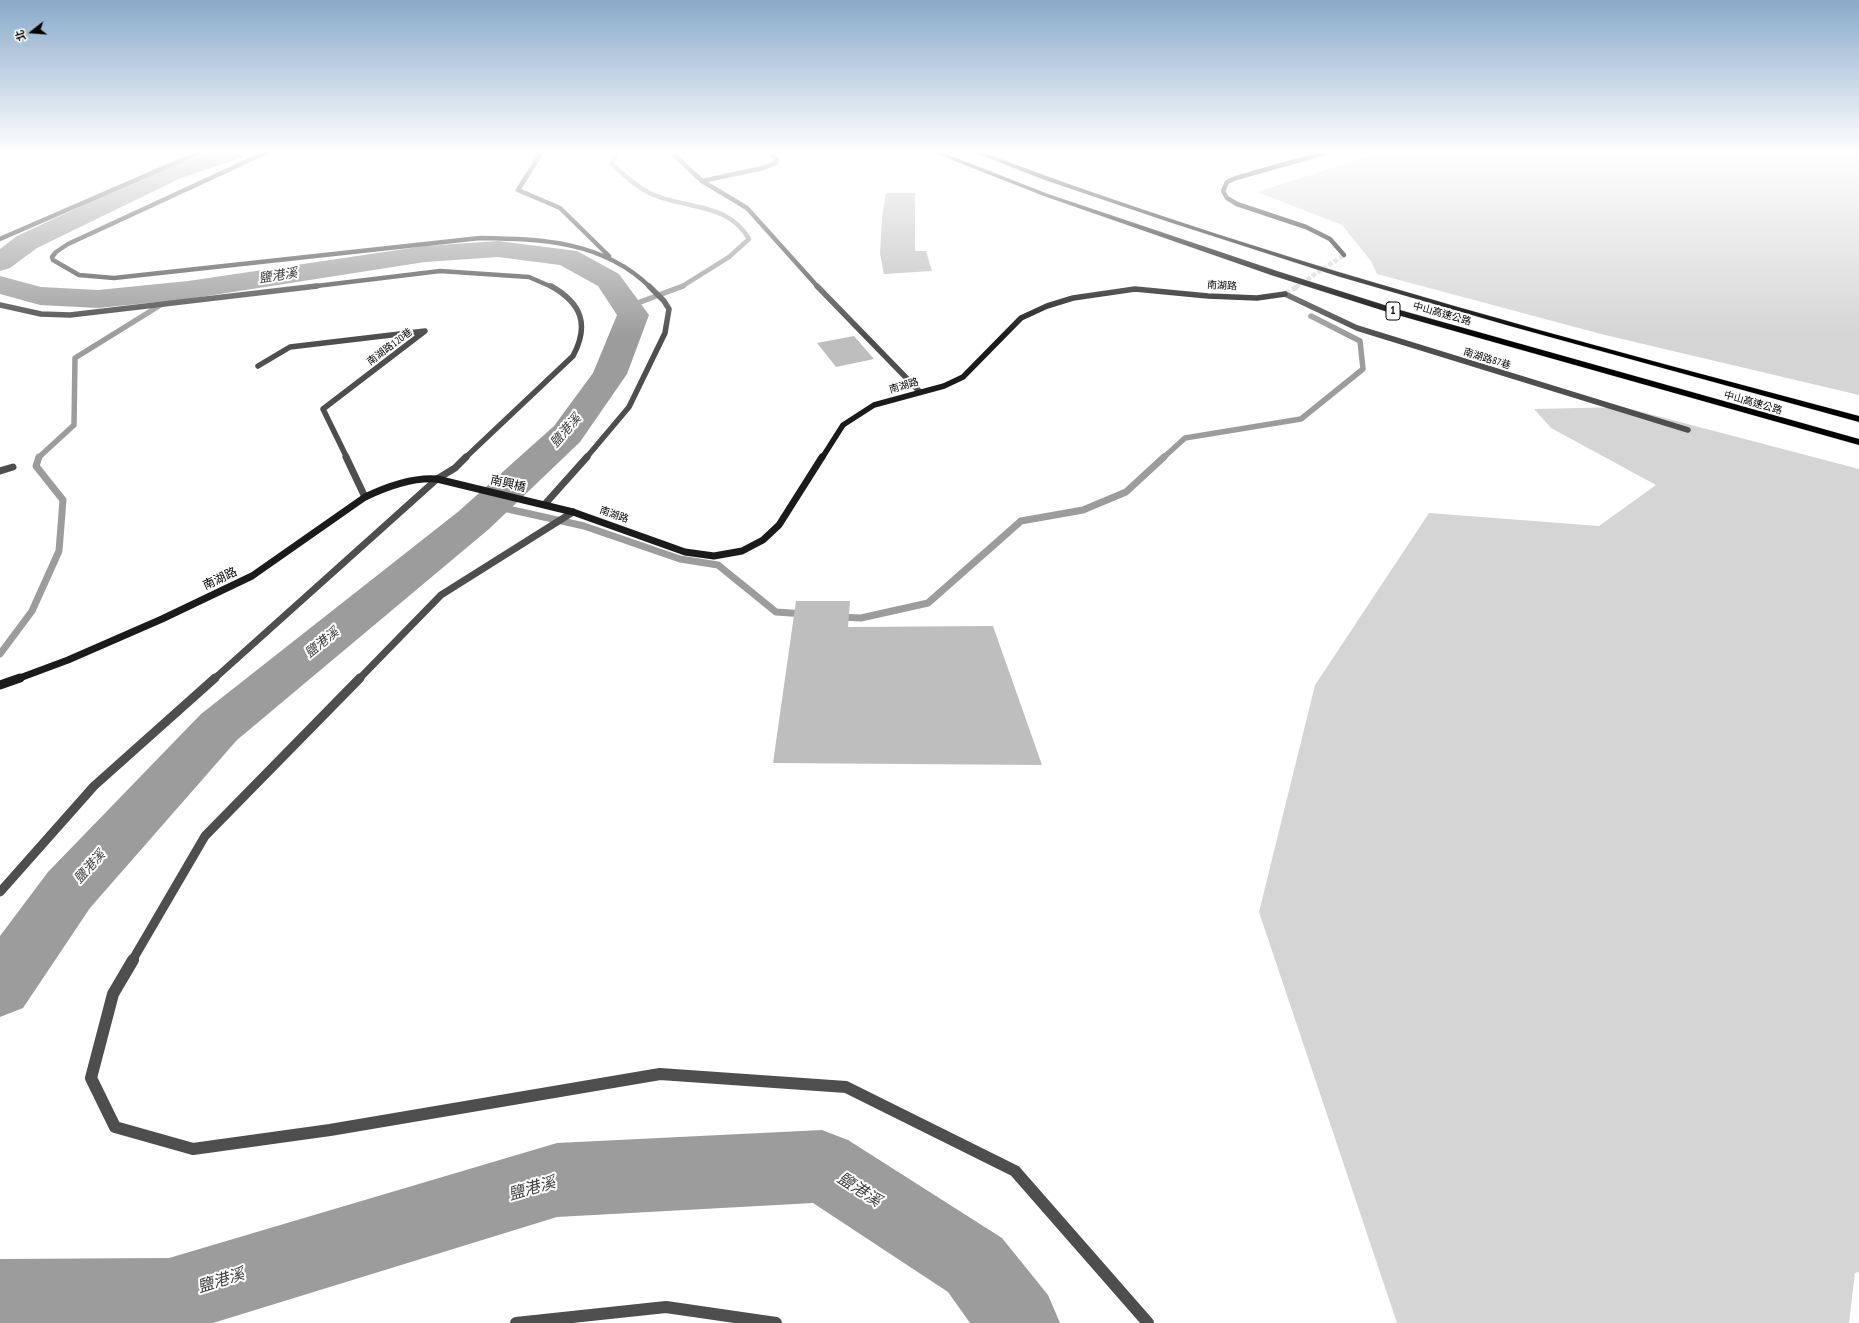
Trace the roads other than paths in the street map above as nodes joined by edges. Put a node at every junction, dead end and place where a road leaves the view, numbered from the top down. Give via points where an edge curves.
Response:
1 (58, 214) edge
2 (133, 214) edge
3 (566, 214) edge
4 (752, 214) edge
5 (1101, 214) edge
6 (1149, 214) edge
7 (1266, 214) edge
8 (0, 239) edge
9 (1344, 256) dead end
10 (609, 257) junction
11 (1285, 294) joint
12 (0, 305) edge
13 (258, 366) dead end
14 (920, 392) junction
15 (1859, 419) edge
16 (1688, 430) dead end
17 (1859, 442) edge
18 (13, 467) dead end
19 (0, 471) edge
20 (437, 479) junction
21 (365, 496) junction
22 (545, 504) junction
23 (573, 512) junction
24 (0, 684) edge
25 (0, 892) edge
26 (516, 1323) edge
27 (776, 1323) edge
28 (1148, 1323) edge

1 - 8 street
2 - 10 street via 68,244 53,254 53,260 79,275 114,278 480,238 529,240
3 - 10 street
4 - 14 street via 836,306
5 - 17 highway, 中山高速公路 / 1 via 1397,312
6 - 15 highway, 中山高速公路 / 1 via 1381,288
7 - 9 street via 1306,227 1330,239
10 - 22 street via 646,280 667,305 668,325 625,412
11 - 14 street, 南湖路 via 1257,298 1135,290 1073,298 1046,306 1022,318 963,377 944,386
11 - 16 street, 南湖路87巷 via 1357,328
12 - 20 street via 58,315 448,271 529,277 559,290 579,310 582,319 579,345 573,356 456,468
13 - 21 street, 南湖路120巷 via 290,347 425,331 323,409
14 - 23 street, 南湖路 via 874,406 843,425 780,525 763,540 742,551 714,556 685,552
18 - 19 street
20 - 21 street, 南湖路 via 426,478
20 - 22 street, 南興橋
20 - 25 street via 94,786
21 - 24 street, 南湖路 via 252,576 68,660
22 - 23 street, 南興橋
23 - 28 street via 441,595 205,836 114,994 91,1078 115,1127 193,1149 330,1130 660,1074 846,1087 1016,1171
26 - 27 street via 666,1307

